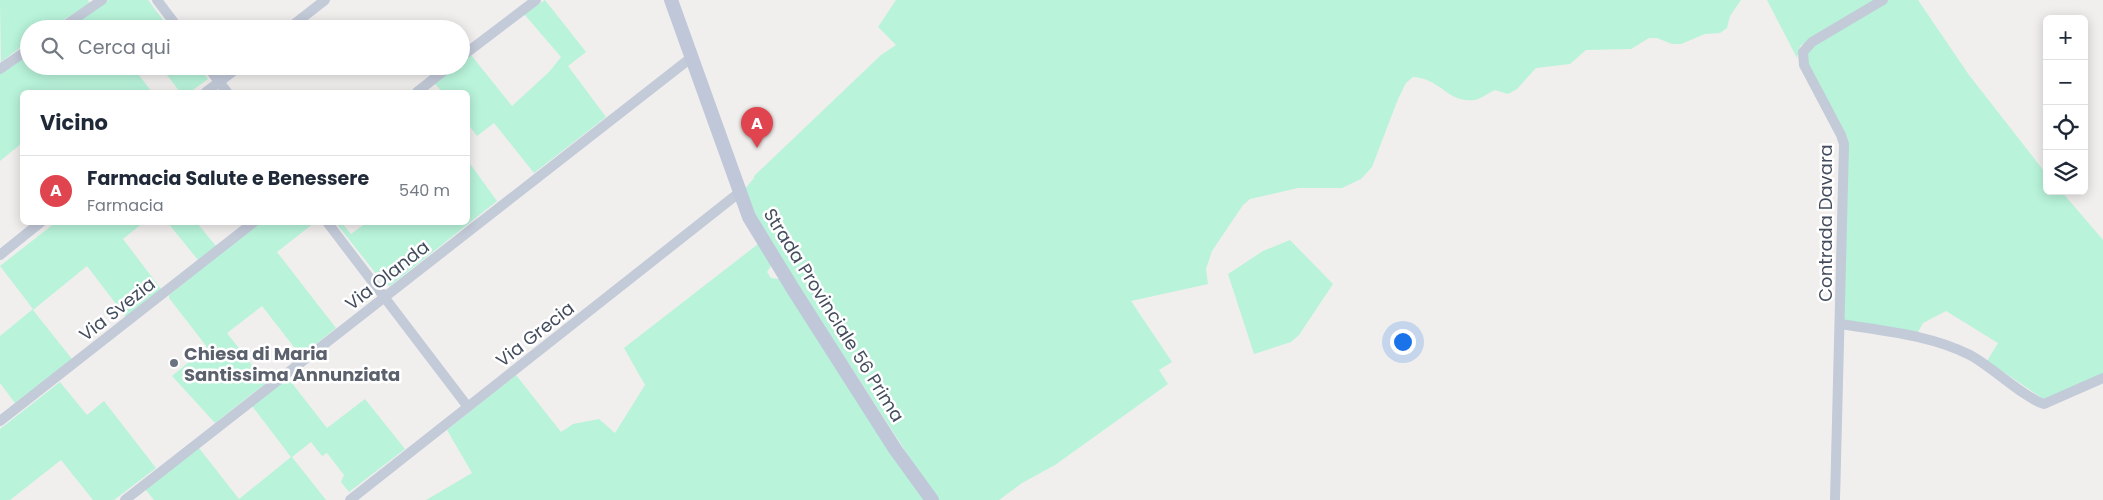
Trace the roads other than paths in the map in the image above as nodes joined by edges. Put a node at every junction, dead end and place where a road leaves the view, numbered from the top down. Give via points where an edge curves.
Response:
1 (102, 0) edge
2 (157, 0) edge
3 (325, 0) edge
4 (536, 0) edge
5 (672, 0) edge
6 (1883, 0) edge
7 (73, 20) edge
8 (172, 20) edge
9 (299, 20) edge
10 (470, 50) edge
11 (20, 55) edge
12 (692, 57) junction
13 (0, 69) edge
14 (214, 75) edge
15 (228, 75) edge
16 (439, 75) edge
17 (219, 82) junction
18 (209, 90) edge
19 (225, 90) edge
20 (420, 90) edge
21 (740, 192) junction
22 (37, 225) edge
23 (250, 225) edge
24 (329, 225) edge
25 (0, 255) edge
26 (385, 297) junction
27 (1841, 324) junction
28 (2103, 378) edge
29 (468, 407) junction
30 (0, 421) edge
31 (125, 500) edge
32 (350, 500) edge
33 (932, 500) edge
34 (1836, 500) edge

1 - 7 street
2 - 8 street
3 - 9 street
4 - 10 street
5 - 12 street, Strada Provinciale 56 Prima
6 - 27 street, Contrada Davara via 1812,42 1803,52 1804,65 1844,144
11 - 13 street
12 - 21 street, Strada Provinciale 56 Prima
12 - 26 street, Via Olanda
14 - 17 street
15 - 17 street
16 - 20 street
17 - 18 street
17 - 19 street
21 - 29 street, Via Grecia
21 - 33 street, Strada Provinciale 56 Prima via 749,217 793,289 895,449
22 - 25 street
23 - 30 street, Via Svezia
24 - 26 street
26 - 29 street
26 - 31 street, Via Olanda
27 - 28 street via 1920,337 1954,348 1982,362 2044,404
27 - 34 street, Contrada Davara
29 - 32 street, Via Grecia

